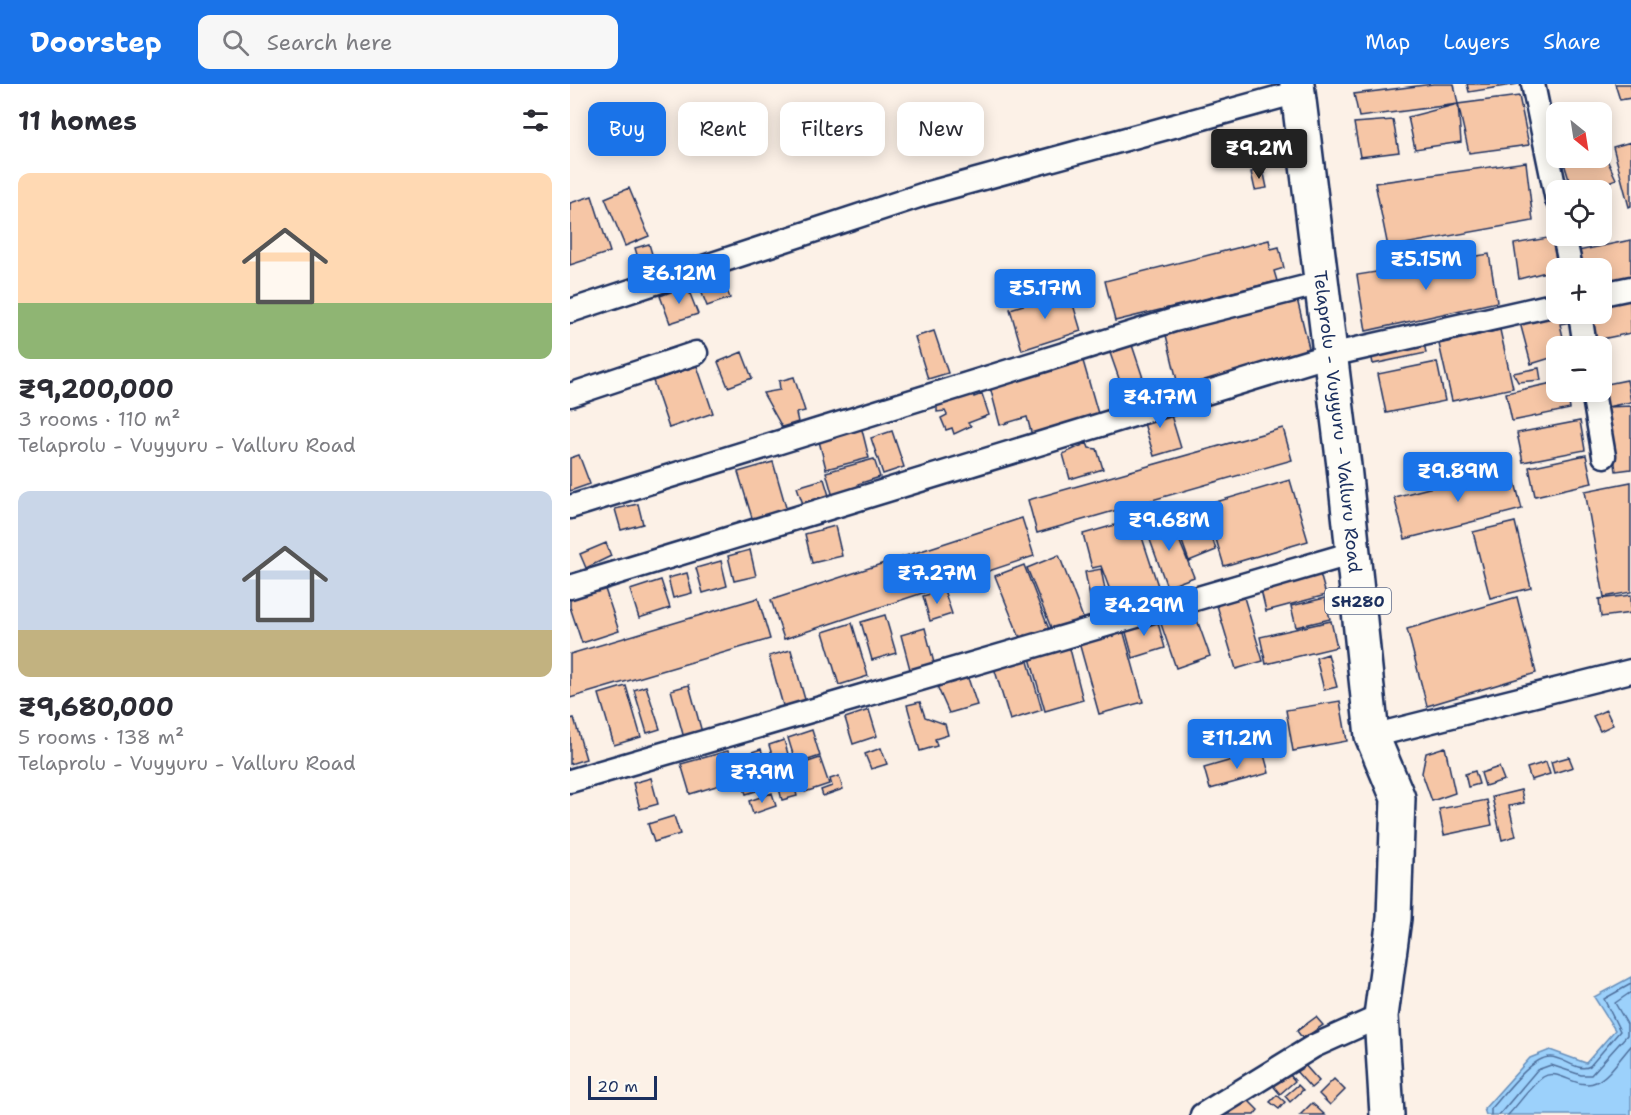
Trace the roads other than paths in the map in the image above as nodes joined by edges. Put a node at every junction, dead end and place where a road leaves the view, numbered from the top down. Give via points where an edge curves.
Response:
1 (1533, 84) edge
2 (1298, 88) edge
3 (1553, 180) edge
4 (1321, 283) junction
5 (1631, 288) edge
6 (1612, 292) edge
7 (1546, 306) edge
8 (570, 311) edge
9 (696, 353) dead end
10 (1330, 355) junction
11 (570, 395) edge
12 (1595, 402) edge
13 (1604, 456) dead end
14 (570, 507) edge
15 (1353, 553) junction
16 (570, 587) edge
17 (1631, 671) edge
18 (1372, 736) junction
19 (570, 781) edge
20 (1381, 1016) junction
21 (1202, 1115) edge
22 (1387, 1115) edge

1 - 3 street
2 - 4 main road, Telaprolu - Vuyyuru - Valluru Road / SH280
2 - 8 street via 926,194
4 - 10 main road, Telaprolu - Vuyyuru - Valluru Road / SH280
4 - 14 street via 1174,320
5 - 6 street
7 - 10 street
9 - 11 street
10 - 15 main road, Telaprolu - Vuyyuru - Valluru Road / SH280
10 - 16 street
12 - 13 street
15 - 18 main road, Telaprolu - Vuyyuru - Valluru Road / SH280
15 - 19 street
17 - 18 street
18 - 20 main road, Telaprolu - Vuyyuru - Valluru Road / SH280 via 1398,798 1394,918
20 - 21 street via 1314,1046
20 - 22 main road, Telaprolu - Vuyyuru - Valluru Road / SH280

